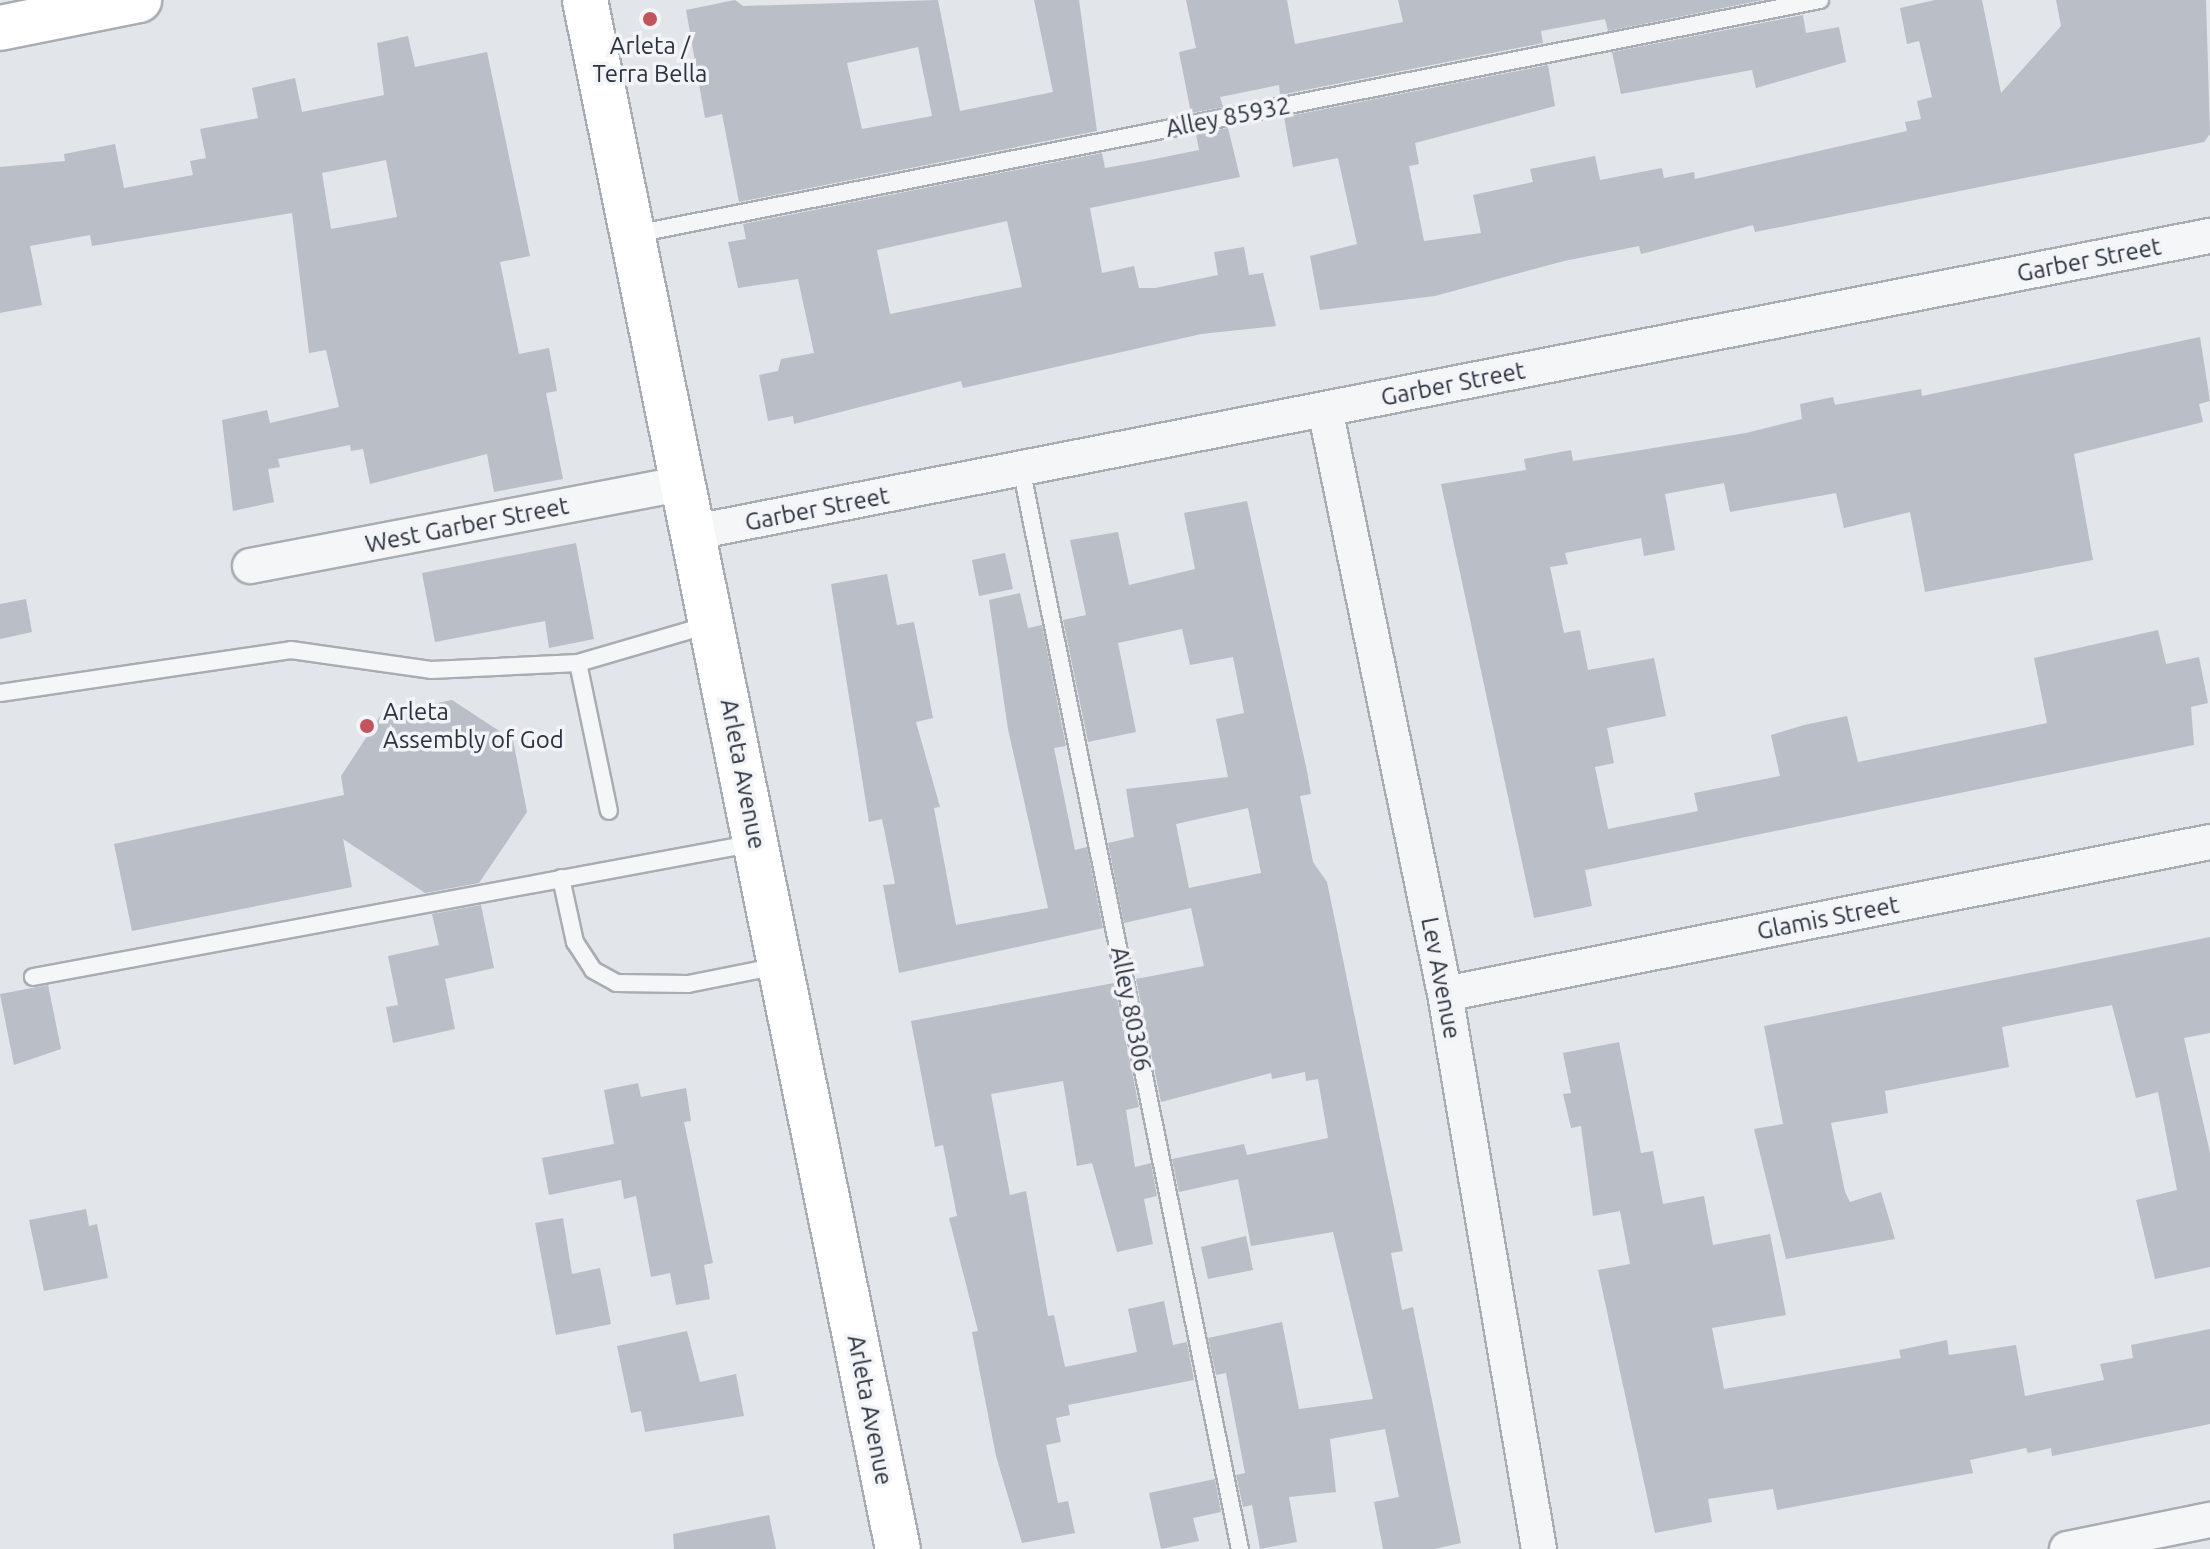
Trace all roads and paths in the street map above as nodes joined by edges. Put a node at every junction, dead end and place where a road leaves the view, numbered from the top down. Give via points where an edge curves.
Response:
1 (139, 0) edge
2 (585, 0) edge
3 (1820, 0) edge
4 (0, 28) edge
5 (635, 234) junction
6 (2210, 236) edge
7 (1325, 409) junction
8 (1021, 468) junction
9 (685, 483) junction
10 (695, 532) junction
11 (250, 566) dead end
12 (713, 624) junction
13 (578, 663) junction
14 (0, 693) edge
15 (609, 811) dead end
16 (2210, 842) edge
17 (757, 843) junction
18 (561, 878) junction
19 (782, 965) junction
20 (33, 977) dead end
21 (1445, 994) junction
22 (2210, 1520) edge
23 (898, 1549) edge
24 (1240, 1549) edge
25 (1539, 1549) edge
26 (2067, 1549) edge

1 - 4 main road
2 - 5 main road, Arleta Avenue
3 - 5 lane, Alley 85932
5 - 9 main road, Arleta Avenue
6 - 7 street, Garber Street
7 - 8 street, Garber Street
7 - 21 street, Lev Avenue
8 - 10 street, Garber Street
8 - 24 lane, Alley 80306
9 - 10 main road, Arleta Avenue
9 - 11 street, West Garber Street
10 - 12 main road, Arleta Avenue
12 - 13 lane
12 - 17 main road, Arleta Avenue
13 - 14 lane via 431,670 291,650
13 - 15 lane
16 - 21 street, Glamis Street
17 - 18 lane
17 - 19 main road, Arleta Avenue
18 - 19 lane via 575,942 593,970 616,983 676,986
18 - 20 lane
19 - 23 main road, Arleta Avenue
21 - 25 street, Lev Avenue
22 - 26 street

